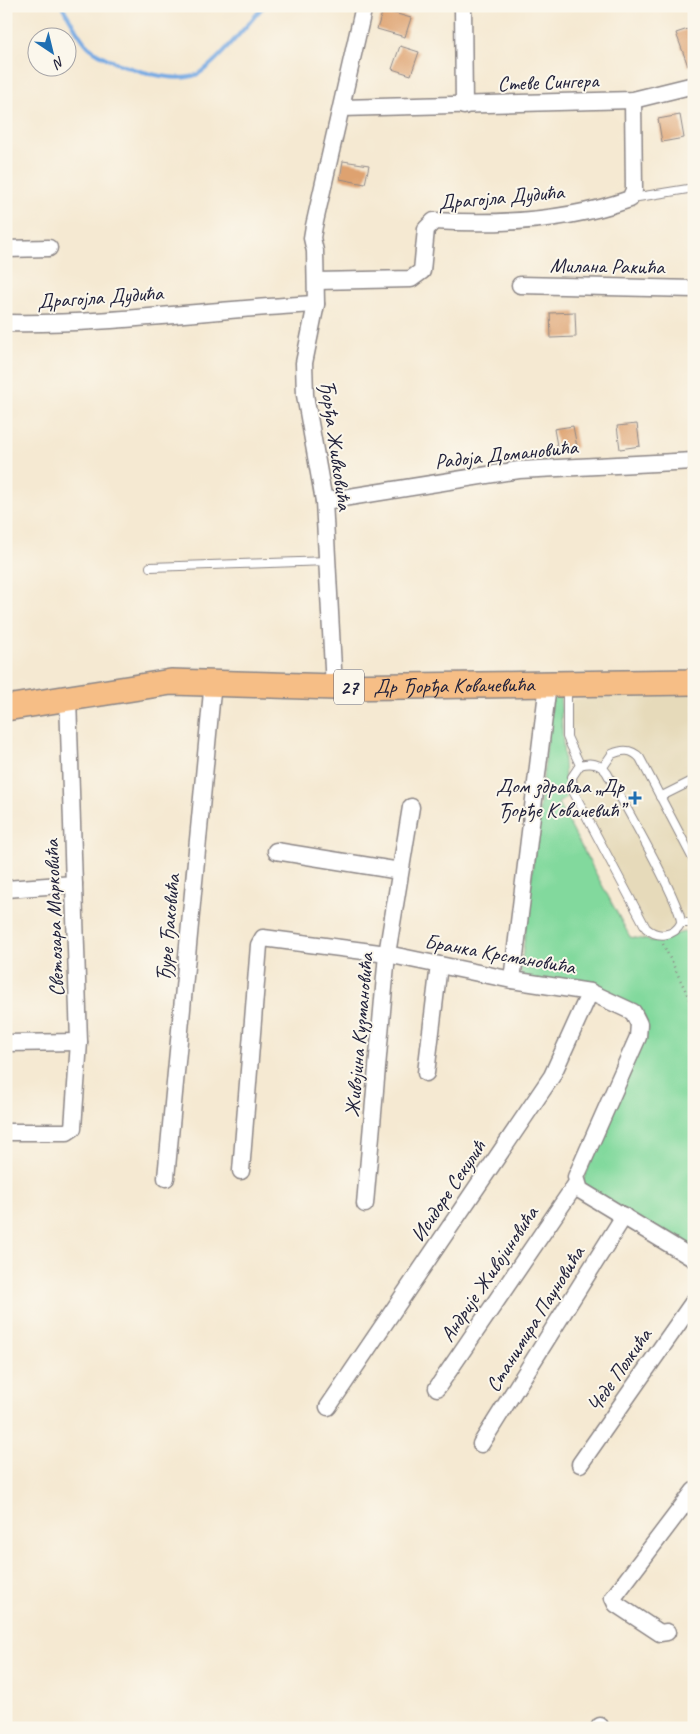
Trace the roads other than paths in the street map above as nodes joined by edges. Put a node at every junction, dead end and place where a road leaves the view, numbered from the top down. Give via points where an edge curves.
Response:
1 (364, 6) edge
2 (464, 6) edge
3 (694, 85) edge
4 (634, 100) junction
5 (464, 106) junction
6 (342, 108) junction
7 (694, 188) edge
8 (630, 199) junction
9 (49, 248) dead end
10 (6, 249) edge
11 (317, 280) junction
12 (520, 285) dead end
13 (694, 289) edge
14 (316, 304) junction
15 (6, 323) edge
16 (694, 461) edge
17 (324, 501) junction
18 (328, 561) junction
19 (150, 567) dead end
20 (213, 682) junction
21 (694, 682) edge
22 (558, 684) junction
23 (334, 687) junction
24 (68, 698) junction
25 (6, 708) edge
26 (580, 765) junction
27 (604, 768) junction
28 (694, 780) edge
29 (660, 797) junction
30 (411, 807) dead end
31 (276, 851) dead end
32 (694, 861) edge
33 (400, 871) junction
34 (74, 884) junction
35 (6, 889) edge
36 (681, 922) junction
37 (694, 922) edge
38 (387, 954) junction
39 (439, 965) junction
40 (512, 980) junction
41 (590, 992) junction
42 (79, 1042) junction
43 (6, 1043) edge
44 (426, 1073) dead end
45 (6, 1132) edge
46 (241, 1171) dead end
47 (166, 1178) dead end
48 (576, 1184) junction
49 (365, 1204) dead end
50 (624, 1216) junction
51 (694, 1260) edge
52 (694, 1301) edge
53 (436, 1388) dead end
54 (328, 1407) dead end
55 (481, 1444) dead end
56 (580, 1464) dead end
57 (692, 1498) edge
58 (667, 1632) dead end

1 - 6 street, Ђорђа Живковића
2 - 5 street
3 - 4 street, Стеве Сингера
4 - 5 street, Стеве Сингера
4 - 8 street via 634,190
5 - 6 street, Стеве Сингера
6 - 11 street, Ђорђа Живковића via 312,238
7 - 8 lane
8 - 11 street, Драгојла Дудића via 543,218 482,224 434,221 426,229 422,271 418,276 411,279
9 - 10 street
11 - 14 street, Ђорђа Живковића
12 - 13 street, Милана Ракића
14 - 15 street, Драгојла Дудића via 66,324
14 - 17 street, Ђорђа Живковића via 304,363 305,395
16 - 17 street, Радоја Домановића via 519,470
17 - 18 street, Ђорђа Живковића
18 - 19 lane
18 - 23 street, Ђорђа Живковића
20 - 23 main road, Др Ђорђа Ковачевића / 27
20 - 24 main road, Др Ђорђа Ковачевића / 27 via 171,682
20 - 47 street, Ђуре Ђаковића
21 - 22 main road, Др Ђорђа Ковачевића / 27
22 - 23 main road, Др Ђорђа Ковачевића / 27
22 - 26 lane via 567,737
22 - 40 street
24 - 25 main road, Др Ђорђа Ковачевића / 27
24 - 34 street, Светозара Марковића
26 - 27 lane via 589,763
26 - 36 lane via 572,777 576,798 646,928 658,935 671,933
27 - 29 lane via 612,754 627,750 634,752
27 - 36 lane via 669,890
28 - 29 lane
29 - 32 lane
30 - 33 street, Живојина Кузмановића
31 - 33 street
33 - 38 street, Живојина Кузмановића
34 - 35 street
34 - 42 street, Светозара Марковића
36 - 37 lane
38 - 39 street, Бранка Крсмановића
38 - 46 street, Бранка Крсмановића via 263,938
38 - 49 street, Живојина Кузмановића
39 - 40 street, Бранка Крсмановића
39 - 44 street
40 - 41 street, Бранка Крсмановића
41 - 48 street, Бранка Крсмановића via 633,1012 639,1024 638,1037 576,1177
41 - 54 street, Исидоре Секулић via 552,1076
42 - 43 street
42 - 45 street, Светозара Марковића via 73,1128 66,1132
48 - 50 street via 580,1190
48 - 53 street, Андрије Живојиновића
50 - 51 street
50 - 55 street, Станимира Пауновића
52 - 56 street, Чеде Полкића
57 - 58 street via 613,1598 616,1604 660,1633

